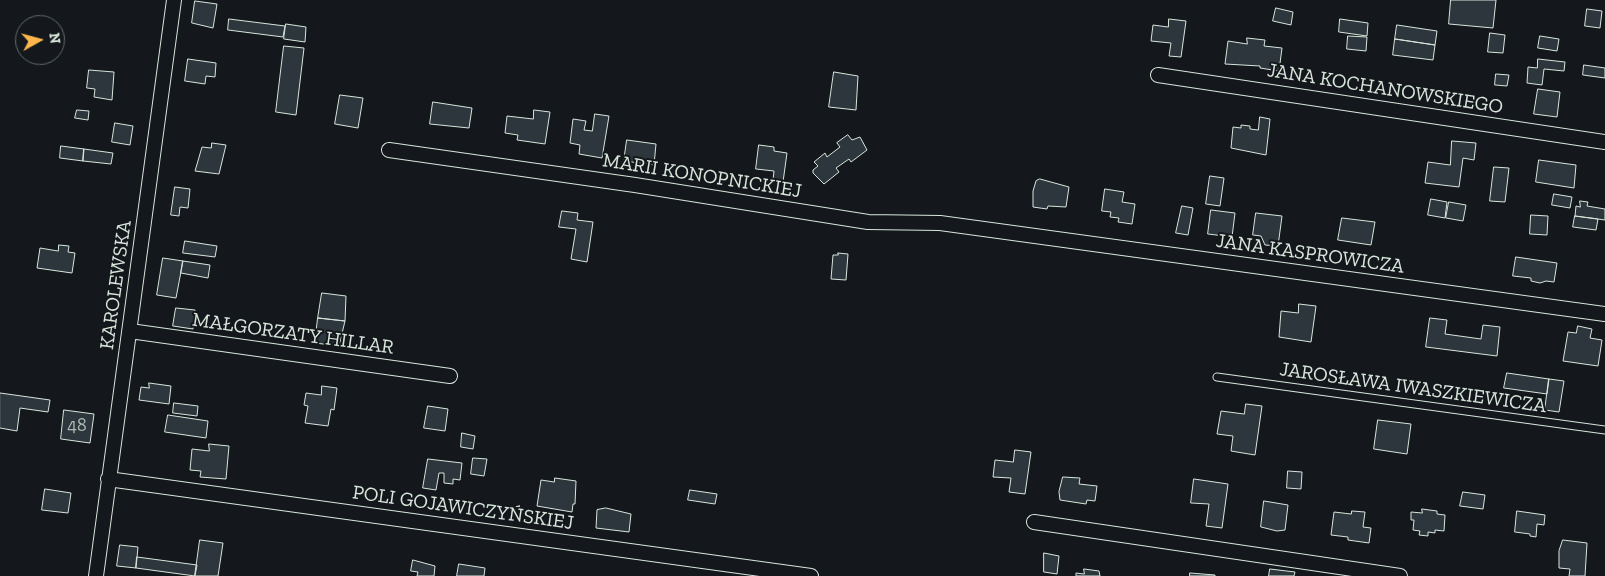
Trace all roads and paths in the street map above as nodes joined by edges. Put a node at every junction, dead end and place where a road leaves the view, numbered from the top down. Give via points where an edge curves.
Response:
1 (174, 0) edge
2 (1158, 75) dead end
3 (1605, 142) edge
4 (388, 150) dead end
5 (1010, 233) joint
6 (1605, 314) edge
7 (130, 331) junction
8 (450, 376) dead end
9 (1217, 377) dead end
10 (1605, 430) edge
11 (108, 479) junction
12 (1034, 522) dead end
13 (96, 576) edge
14 (811, 576) edge
15 (1400, 576) edge

1 - 7 street, KAROLEWSKA
2 - 3 street, JANA KOCHANOWSKIEGO
4 - 5 street, MARII KONOPNICKIEJ via 868,222 940,223
5 - 6 street, JANA KASPROWICZA
7 - 8 street, MAŁGORZATY HILLAR
7 - 11 street, KAROLEWSKA
9 - 10 lane, JAROSŁAWA IWASZKIEWICZA
11 - 13 street, KAROLEWSKA
11 - 14 street, POLI GOJAWICZYŃSKIEJ
12 - 15 street

